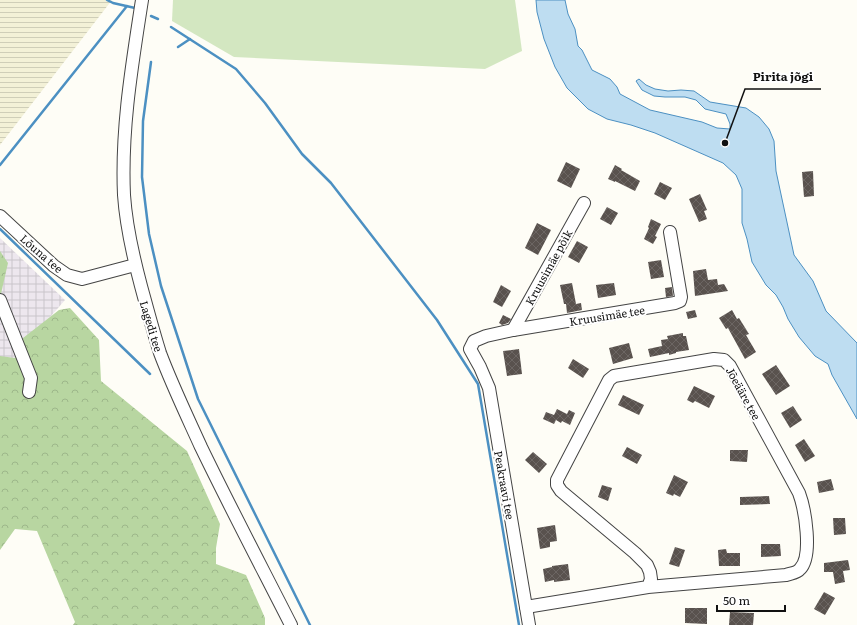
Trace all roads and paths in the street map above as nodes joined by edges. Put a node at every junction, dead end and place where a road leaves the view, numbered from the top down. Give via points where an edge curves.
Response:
1 (142, 0) edge
2 (584, 203) dead end
3 (0, 216) edge
4 (670, 232) dead end
5 (135, 265) junction
6 (0, 300) edge
7 (512, 330) junction
8 (470, 349) joint
9 (29, 392) dead end
10 (648, 587) junction
11 (526, 607) junction
12 (291, 625) edge
13 (529, 625) edge

1 - 5 street, Lagedi tee via 124,131 124,196
2 - 7 street, Kruusimäe põik
3 - 5 street, Lõuna tee via 67,276 82,279
4 - 7 street, Kruusimäe tee via 682,297 680,301
5 - 12 street, Lagedi tee via 153,331 177,394 216,478
6 - 9 street via 31,378
7 - 8 street, Kruusimäe tee via 474,341
8 - 11 street, Peakraavi tee via 489,388
10 - 10 street, Jõeääre tee via 786,575 796,572 804,563 806,524 799,493 730,366 724,360 714,359 614,376 609,380 557,480 561,491 647,565 650,572
10 - 11 street, Jõeääre tee
11 - 13 street, Peakraavi tee

